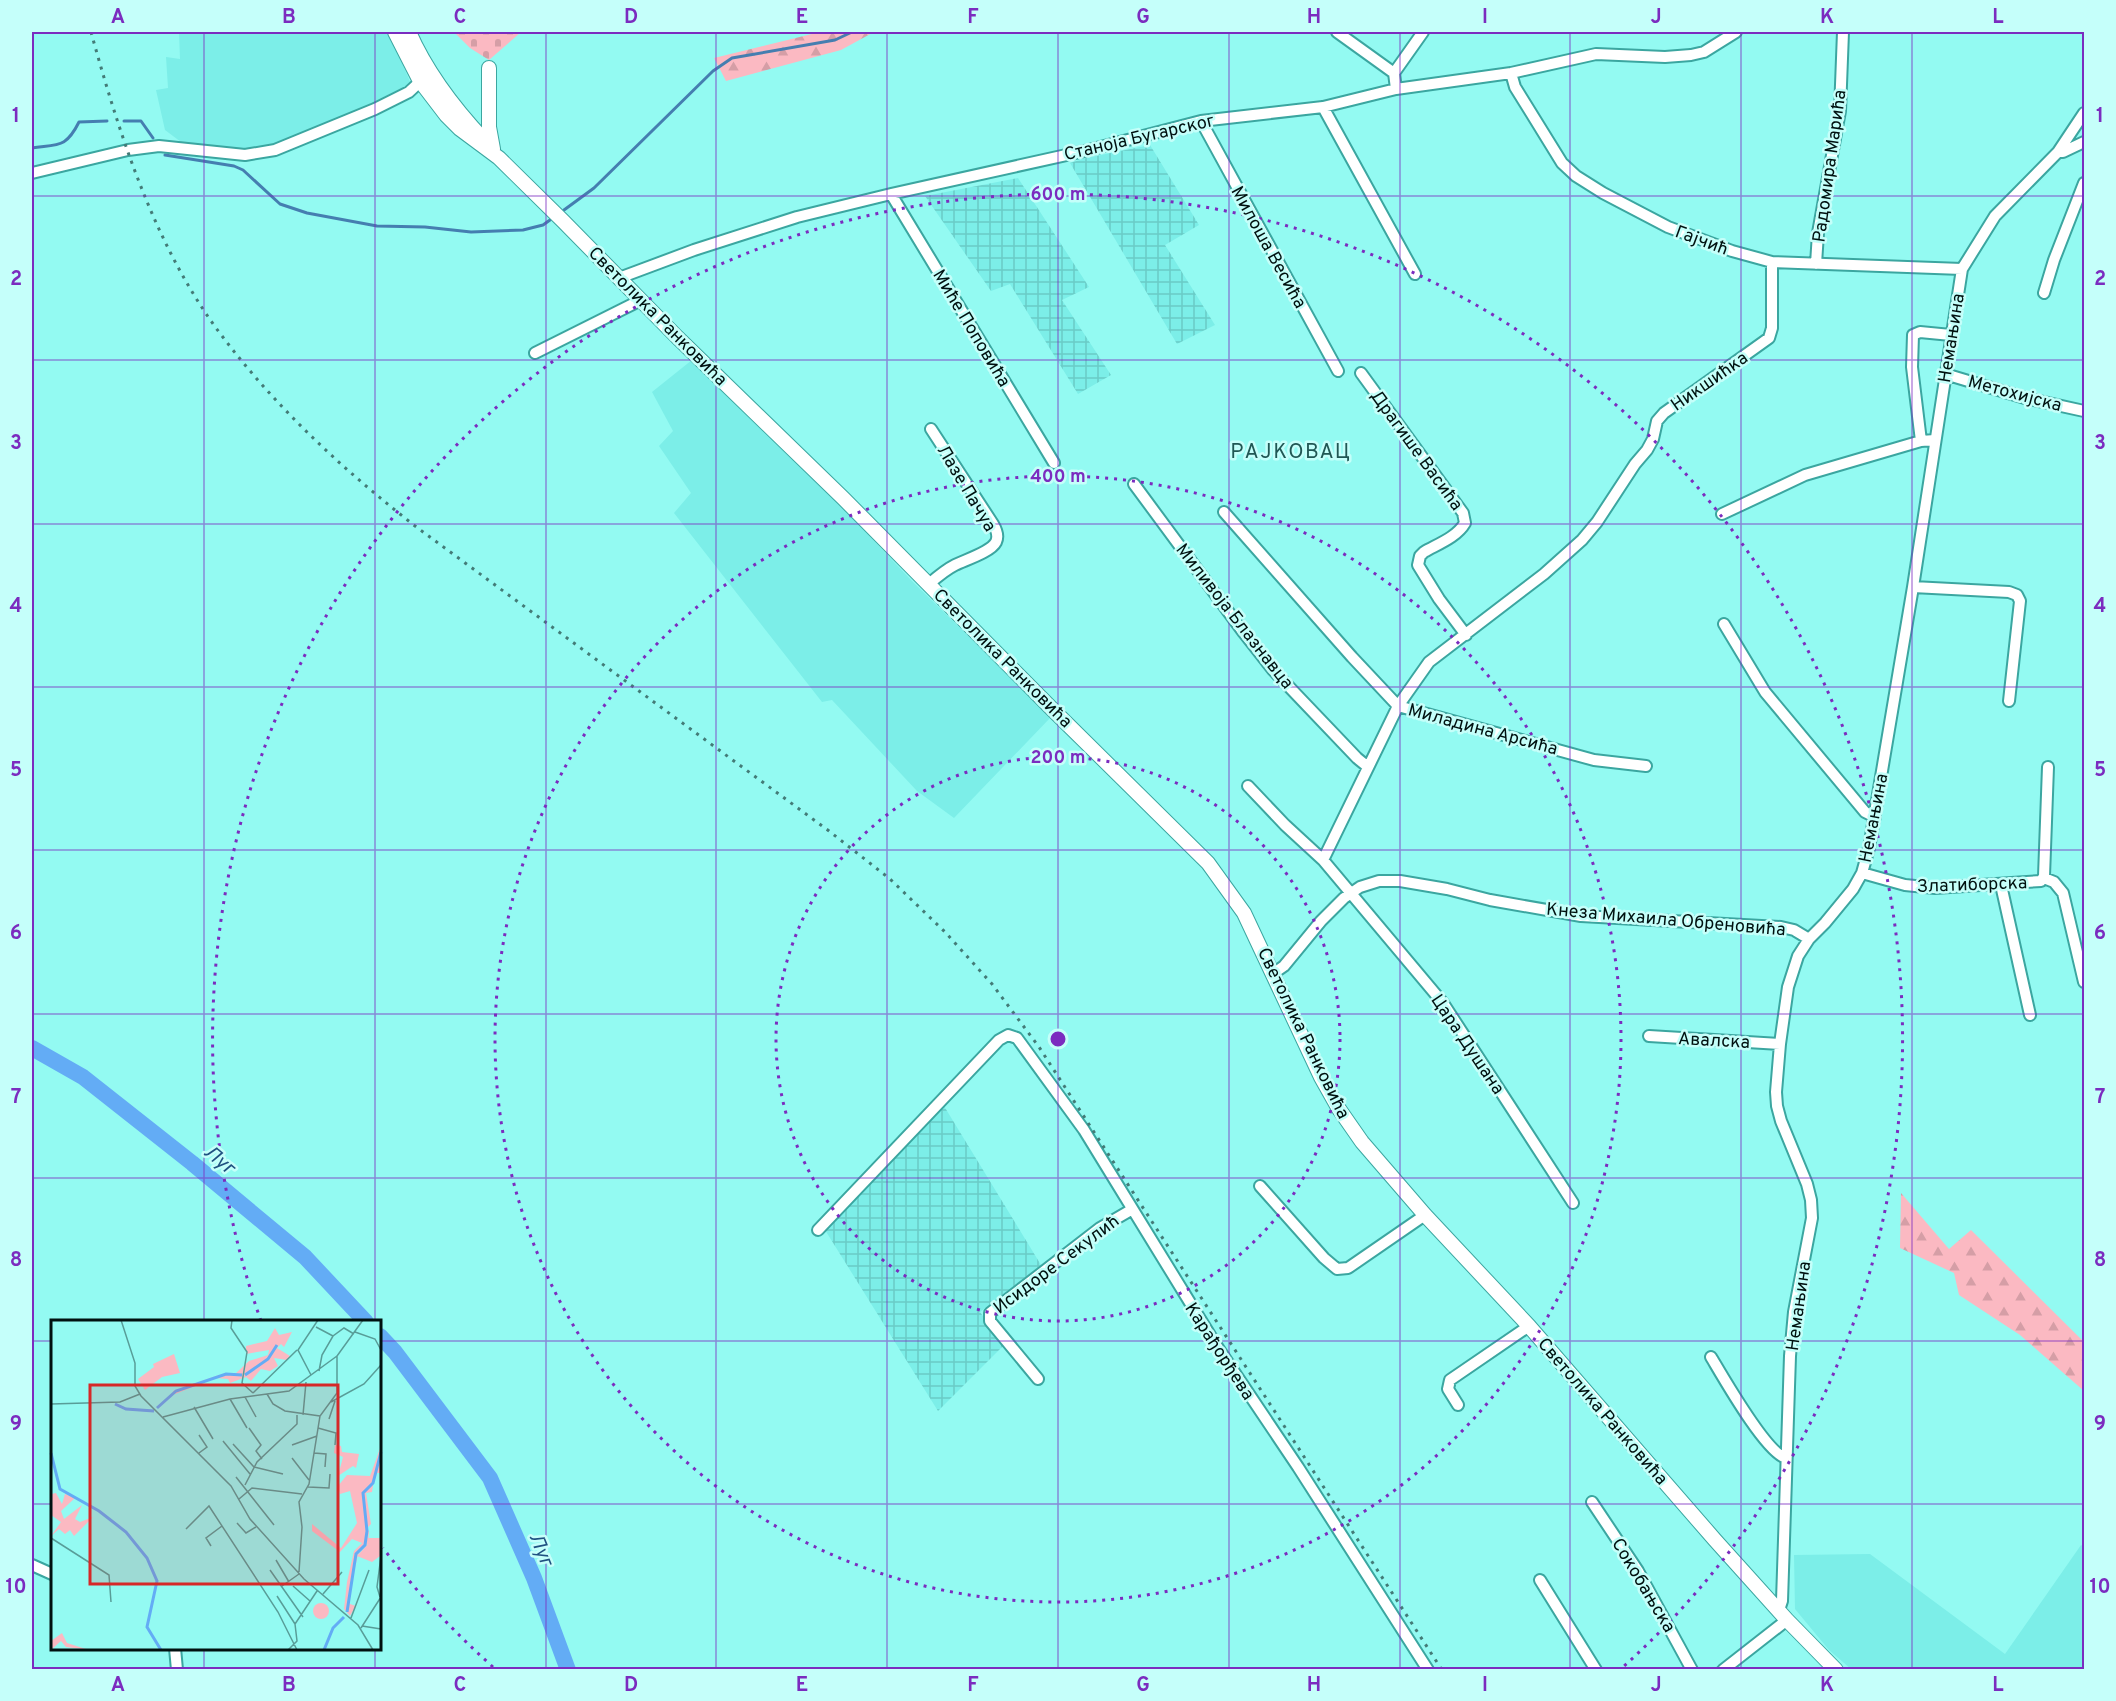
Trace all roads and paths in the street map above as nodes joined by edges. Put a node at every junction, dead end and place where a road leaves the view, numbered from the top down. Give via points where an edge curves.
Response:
1 (395, 32) edge
2 (409, 32) edge
3 (1337, 32) edge
4 (1423, 32) edge
5 (1736, 32) edge
6 (1843, 32) edge
7 (489, 68) dead end
8 (1394, 73) junction
9 (1511, 73) junction
10 (429, 83) junction
11 (1396, 89) junction
12 (1323, 107) junction
13 (2085, 113) edge
14 (1201, 121) junction
15 (2085, 142) edge
16 (2058, 152) junction
17 (496, 153) junction
18 (32, 173) edge
19 (2085, 183) edge
20 (891, 194) junction
21 (1772, 262) junction
22 (1816, 264) junction
23 (1962, 269) junction
24 (1414, 273) dead end
25 (619, 278) junction
26 (2044, 293) dead end
27 (640, 300) junction
28 (1951, 336) junction
29 (535, 353) dead end
30 (1338, 371) dead end
31 (1362, 373) dead end
32 (1945, 374) junction
33 (2085, 411) edge
34 (931, 429) dead end
35 (1935, 440) junction
36 (1921, 441) junction
37 (1054, 463) dead end
38 (1134, 484) dead end
39 (1224, 512) dead end
40 (1722, 514) dead end
41 (929, 584) junction
42 (1913, 587) junction
43 (1724, 624) dead end
44 (1466, 635) junction
45 (2009, 700) dead end
46 (1398, 706) junction
47 (1646, 766) dead end
48 (1368, 767) junction
49 (2048, 767) dead end
50 (1248, 786) dead end
51 (1875, 818) junction
52 (1323, 860) junction
53 (1862, 873) junction
54 (2044, 878) junction
55 (2001, 885) junction
56 (1350, 893) junction
57 (1809, 939) junction
58 (1274, 973) junction
59 (2085, 982) edge
60 (2030, 1015) dead end
61 (1648, 1036) dead end
62 (1780, 1044) junction
63 (1260, 1186) dead end
64 (1573, 1203) dead end
65 (1131, 1210) junction
66 (1425, 1215) junction
67 (818, 1230) dead end
68 (1529, 1326) junction
69 (1711, 1357) dead end
70 (1038, 1379) dead end
71 (1458, 1405) dead end
72 (1786, 1458) junction
73 (1592, 1502) dead end
74 (32, 1565) edge
75 (51, 1574) edge
76 (1540, 1580) dead end
77 (1783, 1615) junction
78 (175, 1650) edge
79 (177, 1670) edge
80 (1428, 1670) edge
81 (1596, 1670) edge
82 (1692, 1670) edge
83 (1723, 1670) edge
84 (1836, 1670) edge

1 - 10 main road, Светолика Ранковића
2 - 10 main road, Светолика Ранковића
3 - 8 street
4 - 8 street
5 - 9 street, Станоја Бугарског via 1704,52 1691,55 1596,54
6 - 22 street, Радомира Марића via 1840,111
7 - 17 main road via 488,114
8 - 11 street
9 - 11 street, Станоја Бугарског
9 - 21 street, Гајчић via 1515,87 1553,151 1576,176 1668,228
10 - 17 main road, Светолика Ранковића via 446,115
10 - 18 street via 275,150 230,154 159,146
11 - 12 street, Станоја Бугарског
12 - 14 street, Станоја Бугарског
12 - 24 street
13 - 16 street, Немањина
14 - 20 street, Станоја Бугарског
14 - 30 street, Милоша Весића
15 - 16 street
16 - 23 street, Немањина via 1995,216
17 - 25 main road, Светолика Ранковића
19 - 26 street
20 - 25 street, Станоја Бугарског via 755,230
20 - 37 street, Миће Поповића
21 - 22 street, Гајчић
21 - 44 street, Никшићка via 1769,338 1664,412 1650,445 1582,540
22 - 23 street, Гајчић
23 - 28 street, Немањина
25 - 27 main road, Светолика Ранковића
27 - 29 street
27 - 41 main road, Светолика Ранковића
28 - 32 street, Немањина
28 - 36 street via 1920,332 1912,335
31 - 44 street, Драгише Васића via 1463,513 1465,523 1457,534 1424,552 1418,566
32 - 33 street, Метохијска
32 - 35 street, Немањина
34 - 41 street, Лазе Пачуа via 997,536 994,545 939,574
35 - 36 street
35 - 42 street, Немањина
36 - 40 street via 1805,475
38 - 48 street, Миливоја Блазнавца via 1273,670
39 - 46 street, Миладина Арсића
41 - 58 main road, Светолика Ранковића via 1208,863 1244,913
42 - 45 street via 2017,595 2020,601
42 - 51 street, Немањина
43 - 51 street via 1765,692 1865,812
44 - 46 street via 1429,662
46 - 47 street, Миладина Арсића via 1594,760
46 - 48 street
48 - 52 street
49 - 54 street, Златиборска
50 - 52 street, Цара Душана
51 - 53 street, Немањина
52 - 56 street, Цара Душана
53 - 55 street, Златиборска via 1924,888
53 - 57 street, Немањина via 1841,905
54 - 55 street, Златиборска via 2039,882
54 - 59 street via 2054,882 2063,893
55 - 60 street
56 - 57 street, Кнеза Михаила Обреновића via 1369,883 1400,881 1581,916 1781,927
56 - 58 street, Кнеза Михаила Обреновића
56 - 64 street, Цара Душана via 1443,1003
57 - 62 street, Немањина via 1792,970
58 - 66 main road, Светолика Ранковића via 1339,1109 1369,1151
61 - 62 street, Авалска
62 - 72 street, Немањина via 1777,1106 1807,1184 1812,1218 1794,1312
63 - 66 street via 1324,1258 1341,1270 1374,1252
65 - 67 street, Карађорђева via 1062,1098 1021,1042 1006,1035
65 - 70 street, Исидоре Секулић via 1100,1228 990,1313 990,1322
65 - 80 street, Карађорђева
66 - 68 main road, Светолика Ранковића
68 - 71 street via 1450,1380 1448,1389
68 - 77 main road, Светолика Ранковића
69 - 72 street via 1745,1412 1776,1453
72 - 77 street, Немањина
73 - 82 street, Сокобањска via 1638,1571
74 - 75 street
76 - 81 street
77 - 83 street
77 - 84 main road, Светолика Ранковића
78 - 79 street

